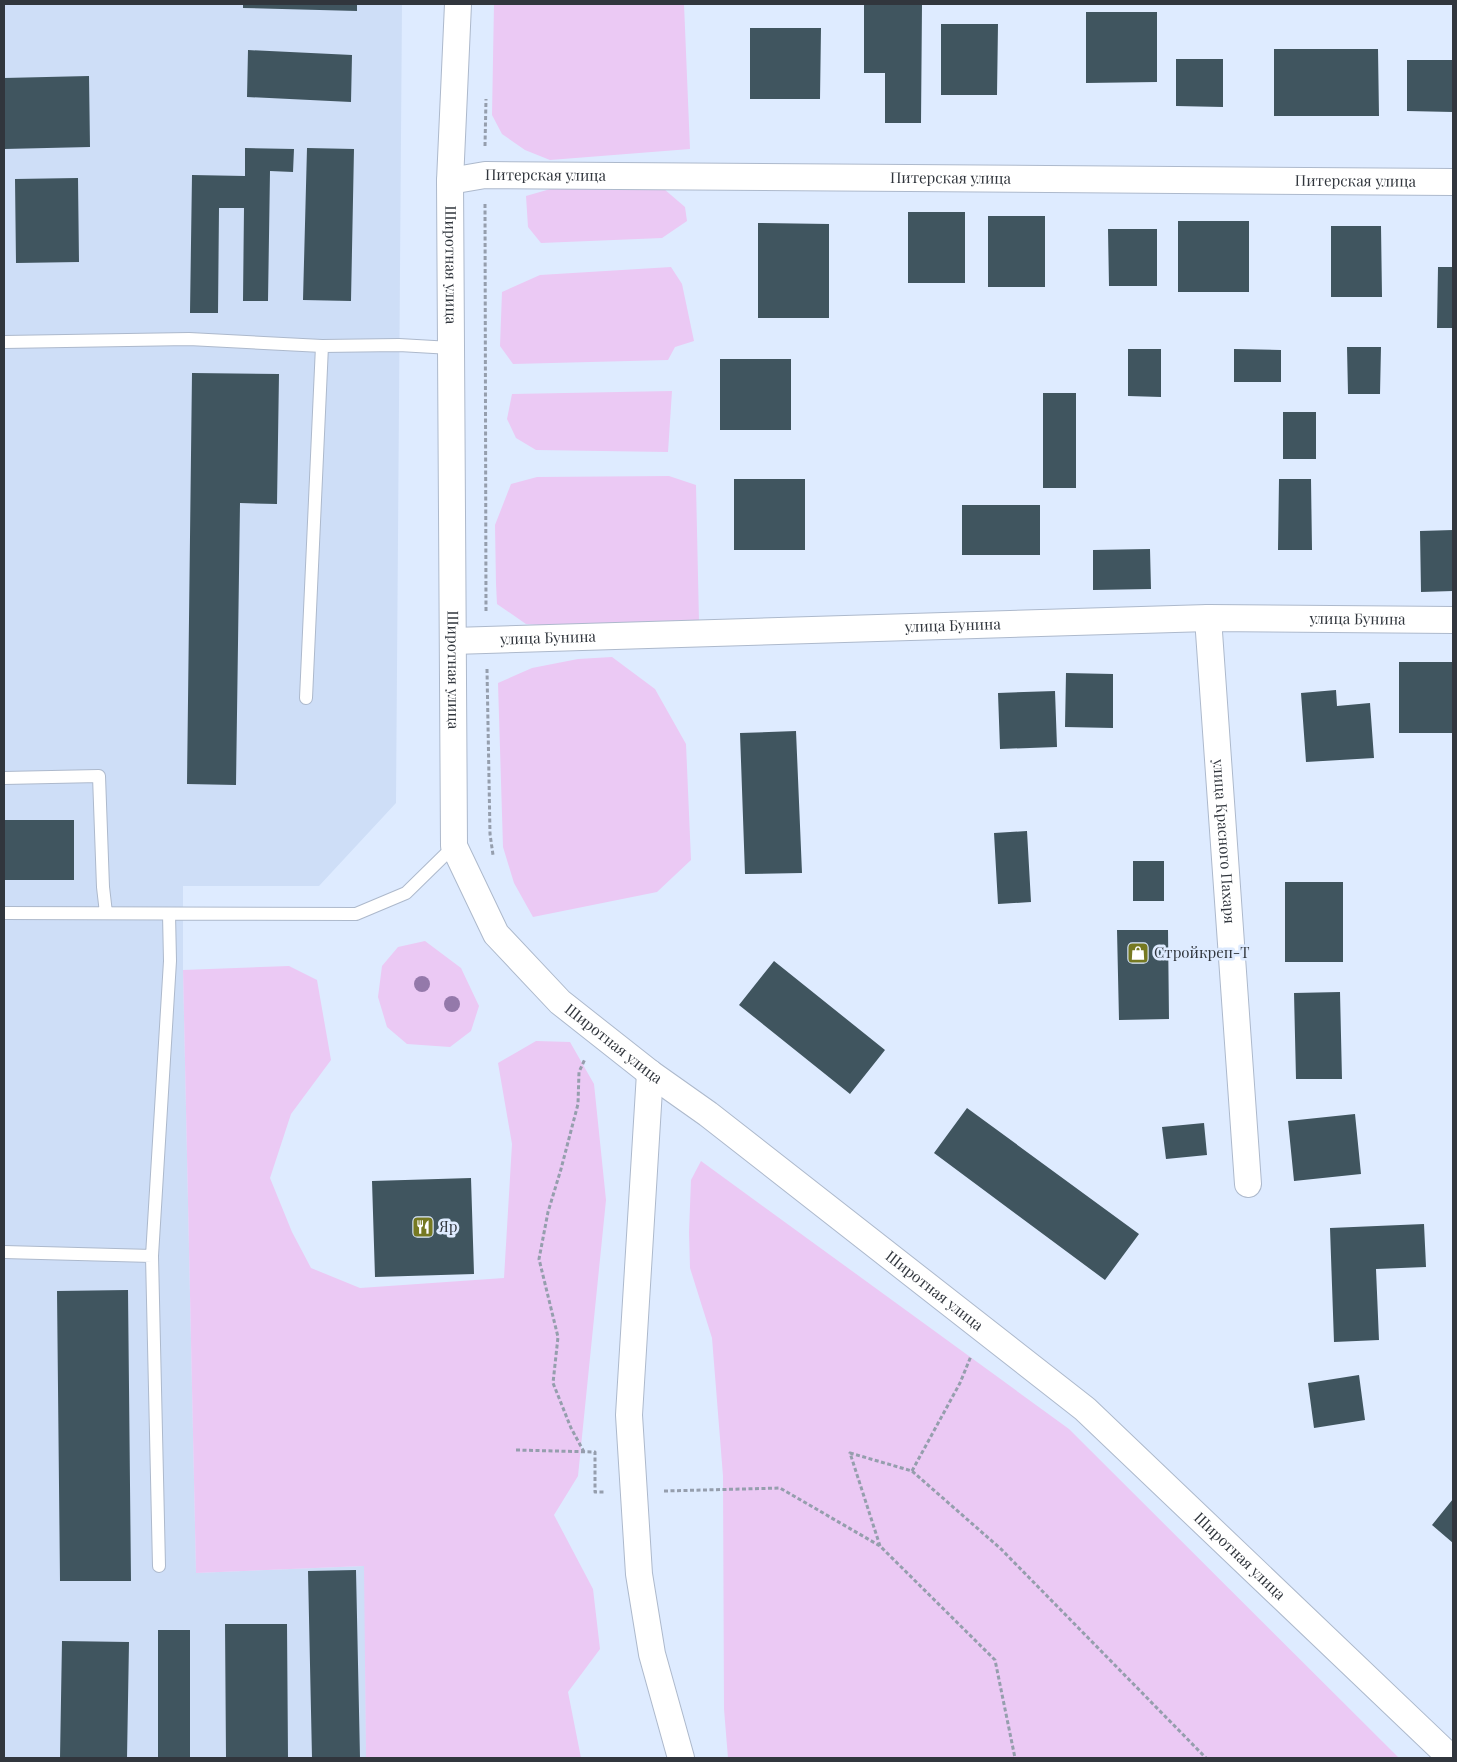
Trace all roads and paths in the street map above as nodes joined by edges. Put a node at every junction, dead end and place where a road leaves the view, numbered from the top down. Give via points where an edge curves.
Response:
1 (458, 4) edge
2 (486, 90) dead end
3 (485, 175) junction
4 (450, 180) junction
5 (1453, 182) edge
6 (4, 342) edge
7 (322, 346) junction
8 (451, 348) junction
9 (1208, 618) junction
10 (1453, 620) edge
11 (486, 640) junction
12 (453, 641) junction
13 (306, 698) dead end
14 (4, 778) edge
15 (454, 846) junction
16 (493, 858) dead end
17 (4, 913) edge
18 (106, 913) junction
19 (169, 914) junction
20 (589, 1051) dead end
21 (650, 1073) junction
22 (1248, 1184) dead end
23 (4, 1252) edge
24 (152, 1256) junction
25 (982, 1328) junction
26 (516, 1450) dead end
27 (584, 1452) junction
28 (912, 1471) junction
29 (634, 1491) junction
30 (880, 1546) junction
31 (159, 1566) dead end
32 (681, 1758) edge
33 (1015, 1758) edge
34 (1206, 1758) edge
35 (1451, 1758) edge

1 - 4 street, Широтная улица
2 - 3 path
3 - 4 street, Питерская улица
3 - 5 street, Питерская улица
3 - 11 path
4 - 8 street, Широтная улица
6 - 7 lane via 189,339
7 - 8 lane via 400,344
7 - 13 lane
8 - 12 street, Широтная улица
9 - 10 street, улица Бунина
9 - 11 street, улица Бунина
9 - 22 street, улица Красного Пахаря
11 - 12 street, улица Бунина
11 - 16 path
12 - 15 street, Широтная улица
14 - 18 lane via 99,776
15 - 19 lane via 406,893 356,914
15 - 21 street, Широтная улица via 496,934 560,1002
17 - 18 lane
18 - 19 lane
19 - 24 lane via 170,961
20 - 27 path via 580,1072 578,1104 548,1212 540,1259 558,1337 553,1383 570,1428
21 - 25 street, Широтная улица via 708,1114
21 - 29 street via 629,1414
23 - 24 lane
24 - 31 lane
25 - 28 path via 960,1383
25 - 35 street, Широтная улица via 1085,1409
26 - 27 path
27 - 29 path via 595,1452 595,1492
28 - 30 path via 850,1453
28 - 34 path via 1001,1549
29 - 30 path via 780,1488
29 - 32 street via 639,1574 652,1654
30 - 33 path via 995,1660

